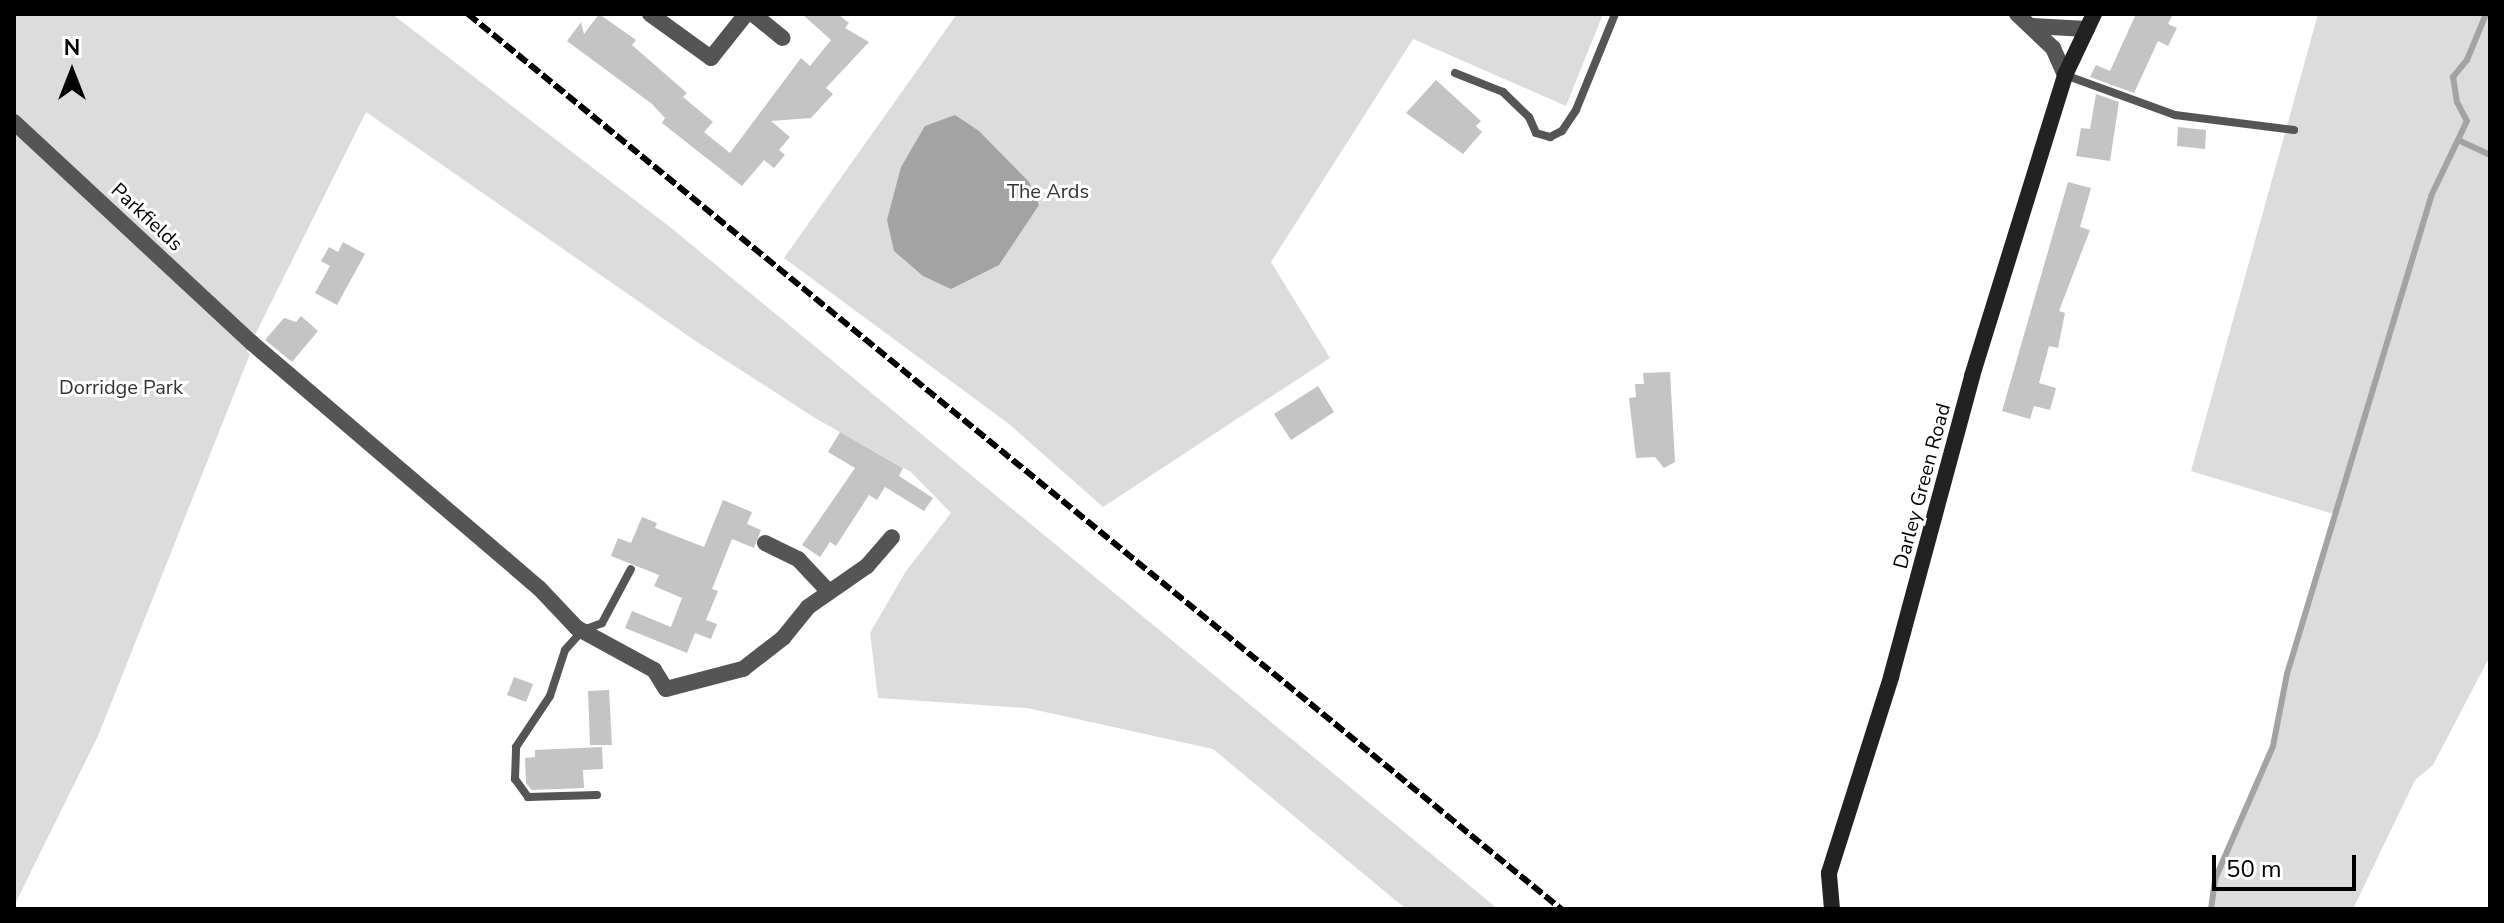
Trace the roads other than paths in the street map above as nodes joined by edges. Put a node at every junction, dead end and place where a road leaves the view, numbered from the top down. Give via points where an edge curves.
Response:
1 (650, 14) edge
2 (746, 14) edge
3 (753, 14) edge
4 (1615, 14) edge
5 (2017, 14) edge
6 (2091, 21) edge
7 (2030, 25) junction
8 (783, 38) dead end
9 (1455, 73) dead end
10 (2065, 75) junction
11 (14, 122) edge
12 (2294, 130) dead end
13 (892, 537) dead end
14 (765, 543) dead end
15 (631, 569) dead end
16 (828, 591) junction
17 (583, 630) junction
18 (597, 795) dead end
19 (1832, 909) edge

1 - 2 street via 711,58
3 - 8 street
4 - 9 lane via 1576,110 1562,131 1550,137 1536,133 1529,117 1503,92
5 - 7 street
6 - 7 street
6 - 10 street, Darley Green Road
7 - 10 street via 2053,48
10 - 12 lane via 2175,115
10 - 19 street, Darley Green Road via 1972,376 1891,677 1840,831 1829,873
11 - 17 street, Parkfields via 252,343
13 - 16 street via 867,566
14 - 16 street via 798,559
15 - 17 lane via 602,623
16 - 17 street, Parkfields via 783,638 743,669 703,684 666,689 654,670
17 - 18 lane via 565,650 550,696 516,747 515,779 528,797

